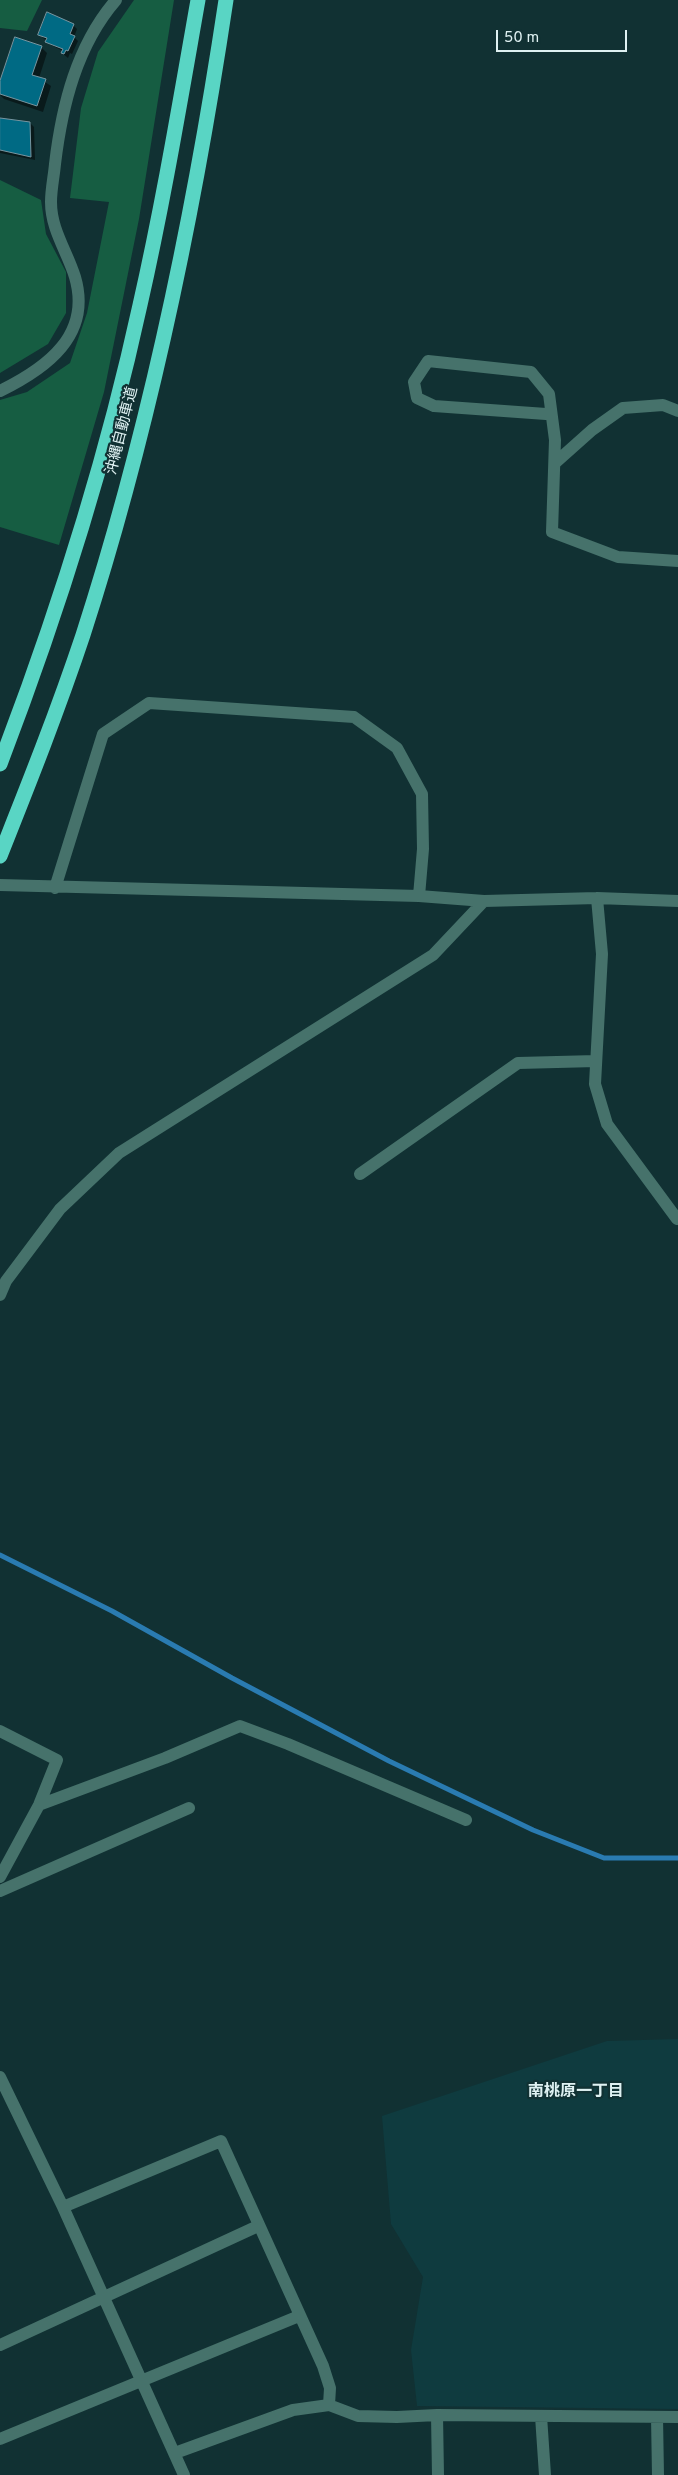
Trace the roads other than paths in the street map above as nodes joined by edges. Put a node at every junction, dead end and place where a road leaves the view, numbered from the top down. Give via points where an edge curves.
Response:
1 (116, 0) edge
2 (198, 0) edge
3 (226, 0) edge
4 (0, 391) edge
5 (678, 411) edge
6 (546, 414) dead end
7 (554, 462) junction
8 (678, 561) edge
9 (0, 764) edge
10 (0, 856) edge
11 (0, 885) edge
12 (55, 888) junction
13 (419, 896) junction
14 (597, 898) junction
15 (484, 901) junction
16 (678, 901) edge
17 (596, 1061) junction
18 (360, 1174) dead end
19 (677, 1219) edge
20 (0, 1295) edge
21 (0, 1731) edge
22 (39, 1805) junction
23 (189, 1808) dead end
24 (466, 1820) dead end
25 (0, 1878) edge
26 (0, 1891) edge
27 (0, 2077) edge
28 (63, 2207) junction
29 (258, 2226) junction
30 (104, 2298) junction
31 (299, 2316) junction
32 (0, 2345) edge
33 (141, 2380) junction
34 (329, 2406) junction
35 (437, 2415) junction
36 (541, 2416) junction
37 (657, 2417) junction
38 (678, 2417) edge
39 (0, 2439) edge
40 (175, 2454) junction
41 (184, 2475) edge
42 (438, 2475) edge
43 (545, 2475) edge
44 (658, 2475) edge

1 - 4 street via 102,16 75,70 63,110 56,152 51,201 53,223 75,276 80,300 74,328 56,354 27,378
2 - 9 highway, 沖縄自動車道 via 170,160 113,416 85,517
3 - 10 highway, 沖縄自動車道 via 197,179 142,430 83,635
5 - 7 street via 663,405 623,408
6 - 7 street via 434,406 416,398 414,382 428,361 531,372 549,394 555,440
7 - 8 street via 552,532 618,557
11 - 12 street
12 - 13 street
12 - 13 street via 103,734 148,703 354,717 398,748 422,794 423,849
13 - 15 street
14 - 15 street
14 - 16 street
14 - 17 street via 602,954
15 - 20 street via 433,955 119,1153 60,1209 6,1281
17 - 18 street via 518,1063
17 - 19 street via 595,1084 607,1124
21 - 22 street via 57,1760
22 - 24 street via 240,1726
22 - 25 street
23 - 26 street
27 - 28 street
28 - 29 street via 221,2141
28 - 30 street
29 - 30 street
29 - 31 street
30 - 32 street
30 - 33 street
31 - 33 street
31 - 34 street via 323,2366 330,2388
33 - 39 street
33 - 40 street
34 - 35 street via 358,2416
34 - 40 street via 293,2410
35 - 36 street
35 - 42 street
36 - 37 street
36 - 43 street
37 - 38 street
37 - 44 street
40 - 41 street

